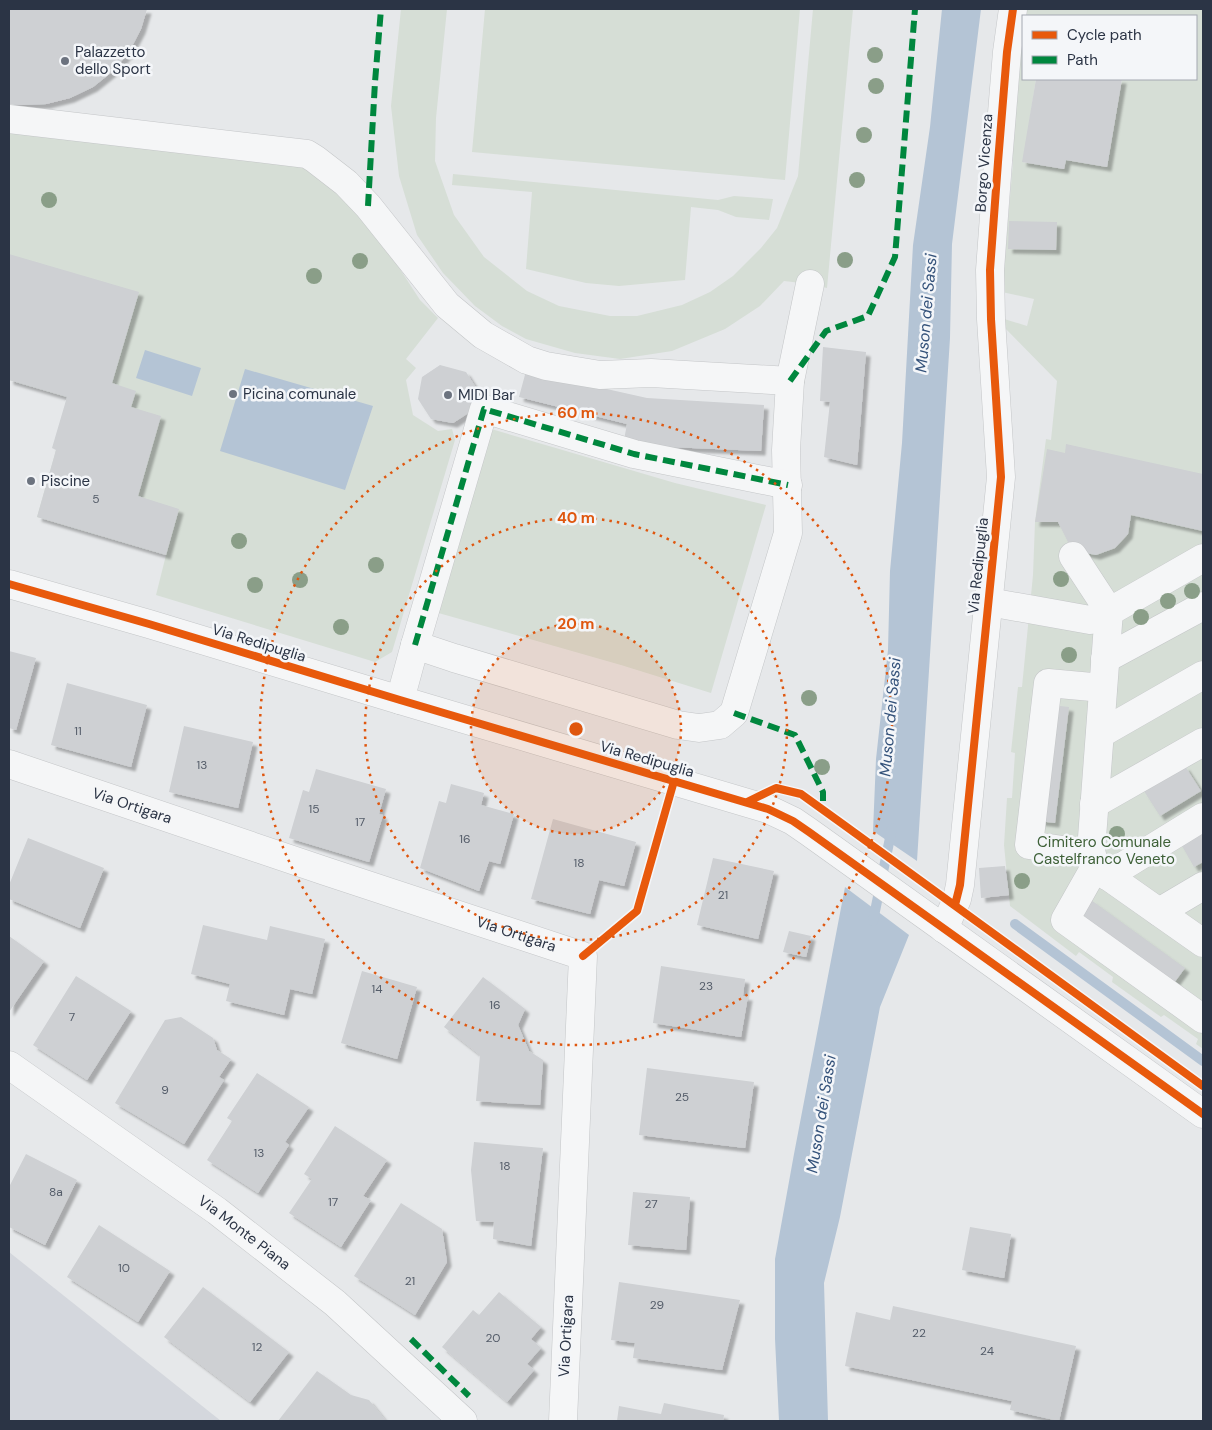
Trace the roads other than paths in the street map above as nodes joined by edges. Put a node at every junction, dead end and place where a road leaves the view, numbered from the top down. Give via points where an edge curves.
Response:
1 (1013, 9) edge
2 (9, 119) edge
3 (810, 284) dead end
4 (991, 319) joint
5 (790, 381) junction
6 (788, 485) junction
7 (1073, 556) dead end
8 (1203, 558) edge
9 (9, 584) edge
10 (989, 602) junction
11 (1203, 606) edge
12 (1109, 611) junction
13 (415, 645) junction
14 (1105, 659) junction
15 (1203, 675) edge
16 (1103, 688) junction
17 (400, 700) junction
18 (1100, 734) junction
19 (1203, 742) edge
20 (9, 764) edge
21 (1094, 804) junction
22 (1203, 817) edge
23 (1098, 864) junction
24 (1203, 886) edge
25 (1159, 912) junction
26 (935, 921) junction
27 (1203, 943) edge
28 (1203, 1019) edge
29 (9, 1065) edge
30 (1203, 1114) edge
31 (463, 1421) edge
32 (563, 1421) edge

1 - 4 street, Borgo Vicenza via 990,270
2 - 5 street via 307,154 346,183 368,206 447,305 483,335 527,360 600,375 651,372
3 - 5 street
4 - 10 street, Via Redipuglia via 1001,477
5 - 6 street via 786,450
6 - 13 street via 634,454 484,409
6 - 13 street via 788,533 734,713 720,726 678,726
7 - 12 street
8 - 12 street
9 - 17 street, Via Redipuglia
10 - 12 street via 1090,620
10 - 26 street, Via Redipuglia via 960,885 957,898
11 - 14 street
12 - 14 street
13 - 17 street
14 - 16 street
15 - 18 street
16 - 18 street
16 - 23 street via 1048,683 1030,844 1076,852
17 - 26 street, Via Redipuglia via 768,809 793,821
18 - 21 street
19 - 21 street
20 - 32 street, Via Ortigara via 583,956
21 - 23 street
22 - 23 street
23 - 25 street
23 - 28 street via 1065,920
24 - 25 street
25 - 27 street
26 - 30 street, Via Redipuglia
29 - 31 street, Via Monte Piana via 216,1212 336,1303

